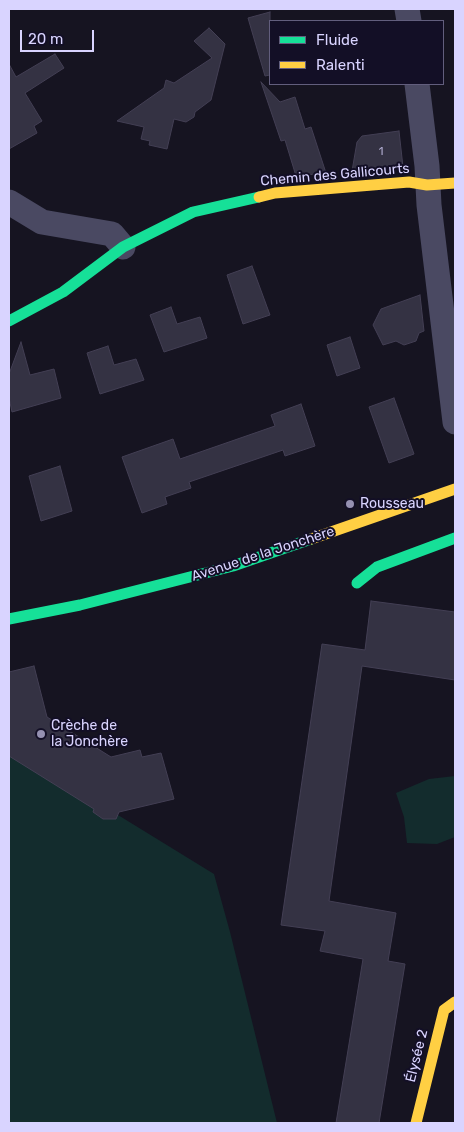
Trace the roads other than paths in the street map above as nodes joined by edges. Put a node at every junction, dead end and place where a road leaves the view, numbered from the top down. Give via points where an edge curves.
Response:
1 (417, 85) edge
2 (455, 182) edge
3 (427, 185) junction
4 (9, 202) edge
5 (123, 247) junction
6 (9, 321) edge
7 (455, 422) edge
8 (455, 489) edge
9 (455, 538) edge
10 (357, 584) dead end
11 (9, 619) edge
12 (455, 1002) edge
13 (416, 1123) edge

1 - 3 street
2 - 3 street, Chemin des Gallicourts
3 - 5 street, Chemin des Gallicourts via 409,182 275,193 193,212
3 - 7 street
4 - 5 street via 42,222 112,234
5 - 6 street, Chemin des Gallicourts via 63,292
8 - 11 street, Avenue de la Jonchère via 233,566 80,605
9 - 10 street via 377,567
12 - 13 street, Élysée 2 via 444,1010

